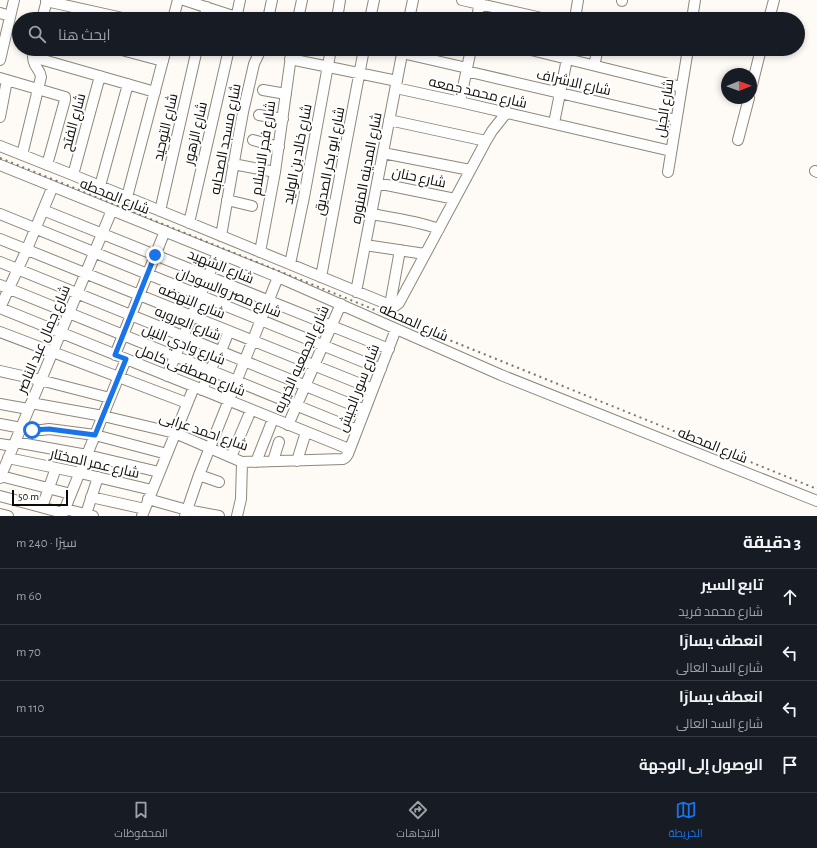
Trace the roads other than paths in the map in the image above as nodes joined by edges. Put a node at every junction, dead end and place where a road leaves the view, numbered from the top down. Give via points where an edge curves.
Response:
1 (14, 0) edge
2 (47, 0) edge
3 (178, 0) edge
4 (184, 0) edge
5 (240, 0) edge
6 (272, 0) edge
7 (302, 0) edge
8 (340, 0) edge
9 (374, 0) edge
10 (413, 0) edge
11 (462, 0) edge
12 (578, 0) edge
13 (695, 0) edge
14 (774, 0) edge
15 (480, 2) edge
16 (207, 7) junction
17 (44, 12) edge
18 (98, 12) edge
19 (175, 12) edge
20 (206, 12) edge
21 (220, 12) edge
22 (237, 12) edge
23 (269, 12) edge
24 (299, 12) edge
25 (338, 12) edge
26 (371, 12) edge
27 (410, 12) edge
28 (478, 12) edge
29 (519, 12) edge
30 (577, 12) edge
31 (693, 12) edge
32 (771, 12) edge
33 (5, 15) edge
34 (2, 43) edge
35 (34, 56) edge
36 (43, 56) edge
37 (144, 56) edge
38 (164, 56) edge
39 (195, 56) edge
40 (227, 56) edge
41 (258, 56) edge
42 (291, 56) edge
43 (297, 56) edge
44 (330, 56) edge
45 (363, 56) edge
46 (402, 56) edge
47 (420, 56) edge
48 (469, 56) edge
49 (568, 56) edge
50 (573, 56) edge
51 (596, 56) edge
52 (687, 56) edge
53 (759, 56) edge
54 (0, 60) edge
55 (163, 61) junction
56 (594, 65) junction
57 (328, 67) junction
58 (756, 68) edge
59 (466, 69) junction
60 (360, 73) junction
61 (100, 76) junction
62 (4, 79) edge
63 (128, 84) junction
64 (396, 84) junction
65 (681, 87) junction
66 (38, 89) junction
67 (263, 90) dead end
68 (155, 92) junction
69 (560, 93) junction
70 (286, 94) junction
71 (460, 102) junction
72 (747, 104) edge
73 (507, 112) junction
74 (258, 115) dead end
75 (0, 117) edge
76 (283, 119) junction
77 (389, 120) junction
78 (676, 120) junction
79 (554, 123) junction
80 (253, 140) dead end
81 (738, 140) dead end
82 (486, 141) junction
83 (0, 146) edge
84 (279, 146) junction
85 (671, 151) junction
86 (383, 153) junction
87 (22, 154) junction
88 (233, 164) junction
89 (0, 165) edge
90 (47, 165) junction
91 (470, 170) junction
92 (275, 172) junction
93 (668, 172) dead end
94 (73, 175) junction
95 (377, 183) junction
96 (52, 186) junction
97 (100, 186) junction
98 (128, 197) junction
99 (455, 199) junction
100 (227, 200) junction
101 (252, 206) dead end
102 (43, 210) junction
103 (112, 210) junction
104 (160, 211) junction
105 (0, 214) edge
106 (371, 214) junction
107 (190, 223) junction
108 (35, 229) junction
109 (439, 229) junction
110 (165, 231) junction
111 (102, 234) junction
112 (221, 236) junction
113 (0, 239) edge
114 (365, 245) junction
115 (27, 249) junction
116 (400, 250) junction
117 (260, 252) junction
118 (94, 253) junction
119 (218, 253) junction
120 (425, 254) junction
121 (155, 255) junction
122 (0, 262) edge
123 (290, 264) junction
124 (18, 269) junction
125 (85, 273) junction
126 (147, 274) junction
127 (208, 276) junction
128 (278, 277) junction
129 (321, 278) junction
130 (5, 287) edge
131 (356, 292) junction
132 (77, 293) junction
133 (139, 294) junction
134 (200, 296) junction
135 (269, 301) junction
136 (341, 304) junction
137 (390, 305) junction
138 (0, 308) edge
139 (69, 313) junction
140 (130, 315) junction
141 (192, 315) junction
142 (261, 320) junction
143 (331, 326) junction
144 (396, 329) junction
145 (229, 331) junction
146 (0, 332) edge
147 (60, 333) junction
148 (123, 335) junction
149 (184, 336) junction
150 (253, 340) junction
151 (322, 345) junction
152 (389, 349) junction
153 (220, 351) junction
154 (52, 352) junction
155 (115, 355) junction
156 (176, 356) junction
157 (126, 359) junction
158 (244, 361) junction
159 (314, 365) junction
160 (381, 369) junction
161 (210, 370) junction
162 (0, 372) edge
163 (167, 376) junction
164 (118, 377) junction
165 (40, 380) junction
166 (237, 381) junction
167 (305, 385) junction
168 (198, 388) junction
169 (373, 388) junction
170 (110, 398) junction
171 (228, 401) junction
172 (187, 403) junction
173 (0, 404) edge
174 (296, 405) junction
175 (30, 406) junction
176 (251, 410) junction
177 (365, 410) junction
178 (103, 416) junction
179 (274, 419) junction
180 (0, 424) edge
181 (288, 425) junction
182 (20, 429) junction
183 (357, 430) junction
184 (306, 432) junction
185 (176, 433) junction
186 (95, 435) junction
187 (279, 442) dead end
188 (0, 444) edge
189 (14, 444) junction
190 (211, 447) junction
191 (348, 453) junction
192 (167, 454) junction
193 (87, 455) junction
194 (231, 457) junction
195 (273, 461) junction
196 (297, 461) junction
197 (242, 462) junction
198 (256, 462) junction
199 (56, 468) junction
200 (3, 469) edge
201 (160, 472) junction
202 (80, 473) junction
203 (199, 475) junction
204 (98, 477) junction
205 (220, 482) dead end
206 (48, 488) junction
207 (71, 494) junction
208 (0, 496) edge
209 (91, 497) junction
210 (817, 501) edge
211 (147, 504) edge
212 (42, 507) junction
213 (64, 513) edge
214 (186, 513) edge
215 (0, 514) edge
216 (89, 515) edge
217 (240, 515) edge
218 (8, 516) edge
219 (219, 516) edge

1 - 33 street
2 - 17 street
2 - 18 street
3 - 19 street
4 - 16 street
5 - 22 street
6 - 23 street
7 - 24 street
8 - 25 street
9 - 26 street
10 - 27 street
11 - 15 street
12 - 30 street
13 - 31 street
14 - 32 street
15 - 28 street
15 - 29 street
16 - 20 street
16 - 21 street
33 - 34 street
34 - 54 street
35 - 66 street via 34,64 41,73
36 - 61 street
37 - 55 street
38 - 55 street
39 - 104 street, شارع التوحيد
40 - 107 street, شارع الزهور
41 - 88 street, شارع مسجد الصحابه
42 - 70 street, شارع فجر الاسلام
43 - 57 street, شارع محمد جمعه
44 - 57 street, شارع خالد بن الوليد
45 - 60 street, شارع ابو بكر الصديق
46 - 64 street, شارع المدينه المنوره
47 - 59 street, شارع الاشراف
48 - 59 street
49 - 69 street
50 - 56 street
51 - 56 street
52 - 65 street, شارع الجبل
53 - 58 street
55 - 68 street
56 - 65 street
57 - 60 street, شارع محمد جمعه
57 - 123 street, شارع خالد بن الوليد
59 - 69 street, شارع الاشراف
59 - 71 street
60 - 64 street, شارع محمد جمعه
60 - 129 street, شارع ابو بكر الصديق
61 - 63 street
61 - 94 street, شارع الفتح
62 - 66 street
62 - 75 street
63 - 68 street
63 - 97 street
64 - 71 street, شارع محمد جمعه
64 - 77 street, شارع المدينه المنوره
65 - 78 street, شارع الجبل
66 - 87 street
66 - 90 street via 65,97
67 - 70 street
68 - 98 street
69 - 78 street, شارع الاشراف
69 - 79 street
70 - 76 street, شارع فجر الاسلام
71 - 73 street, شارع محمد جمعه
72 - 81 street
73 - 79 street, شارع محمد جمعه
73 - 82 street, شارع المحطه
74 - 76 street
76 - 84 street, شارع فجر الاسلام
77 - 82 street
77 - 86 street, شارع المدينه المنوره
78 - 85 street, شارع الجبل
79 - 85 street, شارع محمد جمعه
80 - 84 street
82 - 91 street, شارع المحطه
83 - 87 street, شارع المحطه
84 - 92 street, شارع فجر الاسلام
85 - 93 street, شارع الجبل
86 - 91 street
86 - 95 street, شارع المدينه المنوره
87 - 90 street, شارع المحطه
88 - 92 street
88 - 100 street, شارع مسجد الصحابه
89 - 96 street, شارع المحطه
90 - 94 street, شارع المحطه
91 - 99 street, شارع المحطه
92 - 117 street, شارع فجر الاسلام
94 - 97 street, شارع المحطه
95 - 99 street, شارع حنان
95 - 106 street, شارع المدينه المنوره
96 - 102 street
96 - 103 street, شارع المحطه
97 - 98 street, شارع المحطه
98 - 104 street, شارع المحطه
99 - 109 street, شارع المحطه
100 - 101 street
100 - 112 street, شارع مسجد الصحابه
102 - 108 street
102 - 111 street, شارع الشهيد
103 - 110 street, شارع المحطه
103 - 111 street, شارع جمال عبد الناصر
104 - 107 street, شارع المحطه
105 - 108 street, شارع مصر والسودان
106 - 109 street via 428,224
106 - 114 street, شارع المدينه المنوره
107 - 112 street, شارع المحطه
108 - 115 street
108 - 118 street, شارع مصر والسودان
109 - 120 street, شارع المحطه
110 - 119 street, شارع المحطه
110 - 121 street
111 - 118 street, شارع جمال عبد الناصر
111 - 121 street, شارع الشهيد
112 - 117 street, شارع المحطه
113 - 115 street, شارع النهضه
114 - 116 street
114 - 131 street, شارع المدينه المنوره
115 - 124 street
115 - 125 street, شارع النهضه
116 - 120 street
116 - 137 street
117 - 123 street, شارع المحطه
118 - 125 street, شارع جمال عبد الناصر
118 - 126 street, شارع مصر والسودان
119 - 127 street
119 - 128 street, شارع المحطه
120 - 137 street, شارع المحطه via 399,303 395,306
121 - 126 street
121 - 127 street, شارع الشهيد
122 - 124 street, شارع العروبه
123 - 129 street, شارع المحطه
124 - 130 street
124 - 132 street, شارع العروبه
125 - 132 street, شارع جمال عبد الناصر
125 - 133 street, شارع النهضه
126 - 133 street
126 - 134 street, شارع مصر والسودان
127 - 134 street
127 - 135 street, شارع الشهيد
128 - 135 street
128 - 136 street, شارع المحطه
129 - 131 street, شارع المحطه
130 - 138 street
130 - 139 street, شارع وادي النيل
131 - 137 street, شارع المحطه
132 - 139 street, شارع جمال عبد الناصر
132 - 140 street, شارع العروبه
133 - 140 street
133 - 141 street, شارع النهضه
134 - 141 street
134 - 142 street, شارع مصر والسودان
135 - 142 street
135 - 143 street, شارع الشهيد
136 - 143 street, شارع الجمعيه الخيريه
136 - 144 street, شارع المحطه
138 - 147 street, شارع مصطفى كامل
139 - 147 street, شارع جمال عبد الناصر
139 - 148 street, شارع وادي النيل
140 - 148 street
140 - 149 street, شارع العروبه
141 - 145 street, شارع النهضه
141 - 149 street
142 - 150 street
142 - 151 street, شارع مصر والسودان
143 - 151 street, شارع الجمعيه الخيريه
143 - 152 street, شارع الشهيد
144 - 152 street, شارع سور الجيش
144 - 210 street, شارع المحطه via 501,375
145 - 150 street, شارع النهضه
145 - 153 street
146 - 154 street
147 - 154 street, شارع جمال عبد الناصر
147 - 155 street, شارع مصطفى كامل
148 - 155 street
148 - 156 street, شارع وادي النيل
149 - 153 street, شارع العروبه
149 - 156 street
150 - 158 street
150 - 159 street, شارع النهضه
151 - 159 street, شارع الجمعيه الخيريه
151 - 160 street, شارع مصر والسودان
152 - 160 street, شارع سور الجيش
153 - 158 street, شارع العروبه
153 - 161 street
154 - 164 street
154 - 165 street, شارع جمال عبد الناصر
155 - 157 street, شارع مصطفى كامل
156 - 161 street, شارع وادي النيل
156 - 163 street
157 - 163 street, شارع مصطفى كامل
157 - 164 street
158 - 166 street
158 - 167 street, شارع العروبه
159 - 167 street, شارع الجمعيه الخيريه
159 - 169 street, شارع النهضه
160 - 169 street, شارع سور الجيش
161 - 166 street, شارع وادي النيل
161 - 168 street
162 - 165 street
163 - 168 street, شارع مصطفى كامل
164 - 170 street
164 - 172 street
165 - 170 street
165 - 175 street, شارع جمال عبد الناصر
166 - 171 street
166 - 174 street, شارع وادي النيل
167 - 174 street, شارع الجمعيه الخيريه
167 - 177 street, شارع العروبه
168 - 171 street, شارع مصطفى كامل
168 - 172 street
169 - 177 street, شارع سور الجيش
170 - 178 street
171 - 176 street, شارع مصطفى كامل
171 - 190 street
172 - 185 street
173 - 175 street, شارع احمد عرابى
174 - 181 street, شارع الجمعيه الخيريه
174 - 183 street, شارع وادي النيل
175 - 178 street, شارع احمد عرابى
175 - 182 street, شارع جمال عبد الناصر
176 - 179 street, شارع مصطفى كامل
176 - 194 street
177 - 183 street, شارع سور الجيش
178 - 185 street, شارع احمد عرابى
178 - 186 street
179 - 181 street, شارع مصطفى كامل
179 - 198 street
180 - 182 street
181 - 184 street, شارع مصطفى كامل
182 - 186 street via 49,429
182 - 189 street, شارع جمال عبد الناصر
183 - 191 street, شارع سور الجيش
184 - 191 street, شارع مصطفى كامل
184 - 196 street
185 - 190 street, شارع احمد عرابى
185 - 192 street
186 - 192 street
186 - 193 street
187 - 195 street
188 - 189 street
189 - 193 street
189 - 200 street, شارع جمال عبد الناصر
190 - 194 street, شارع احمد عرابى
190 - 203 street
191 - 196 street, شارع احمد عرابى via 343,458
192 - 201 street
193 - 201 street
193 - 202 street
194 - 197 street, شارع احمد عرابى
195 - 196 street, شارع احمد عرابى
195 - 198 street, شارع احمد عرابى
197 - 198 street, شارع احمد عرابى
197 - 217 street
199 - 200 street, شارع عمر المختار
199 - 202 street, شارع عمر المختار
199 - 206 street
200 - 206 street
201 - 211 street
202 - 204 street, شارع عمر المختار
202 - 207 street
203 - 205 street
203 - 214 street
204 - 209 street
204 - 211 street, شارع عمر المختار
206 - 207 street
206 - 212 street
207 - 213 street
208 - 212 street
209 - 211 street
209 - 216 street
211 - 214 street
212 - 213 street
213 - 216 street
214 - 219 street
215 - 218 street

